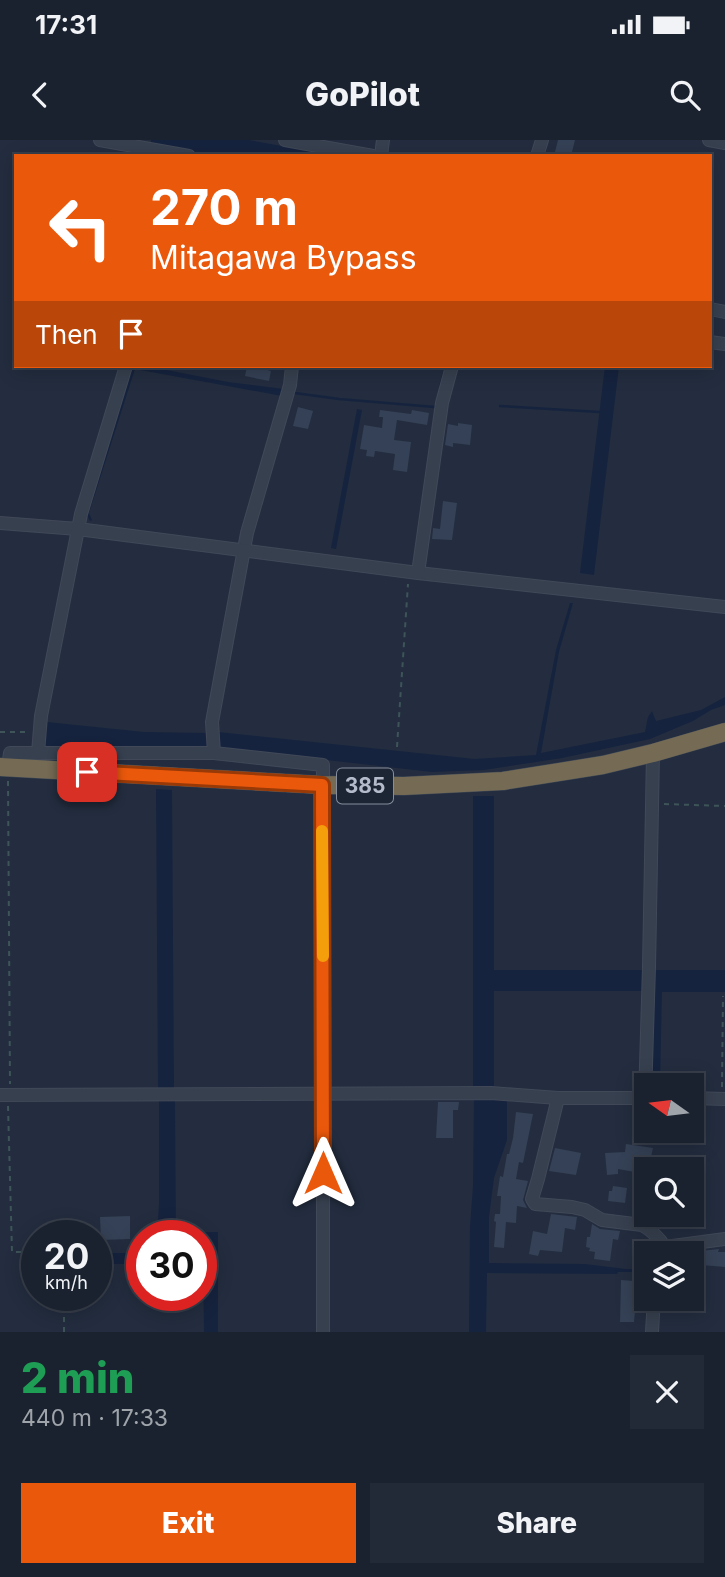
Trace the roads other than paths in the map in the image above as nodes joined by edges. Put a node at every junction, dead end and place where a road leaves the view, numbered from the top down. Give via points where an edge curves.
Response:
1 (100, 140) edge
2 (285, 140) edge
3 (709, 140) edge
4 (725, 143) edge
5 (145, 144) edge
6 (165, 154) edge
7 (362, 154) edge
8 (125, 368) edge
9 (292, 368) edge
10 (451, 368) edge
11 (0, 523) edge
12 (78, 529) junction
13 (244, 551) junction
14 (413, 572) junction
15 (725, 607) edge
16 (725, 732) edge
17 (38, 753) junction
18 (214, 753) junction
19 (653, 753) junction
20 (4, 767) edge
21 (322, 785) junction
22 (646, 1073) edge
23 (323, 1094) junction
24 (5, 1095) edge
25 (558, 1097) junction
26 (634, 1098) edge
27 (704, 1098) edge
28 (723, 1099) edge
29 (725, 1238) edge
30 (657, 1241) edge
31 (704, 1242) edge
32 (653, 1311) edge
33 (323, 1332) edge
34 (652, 1332) edge

1 - 5 street
2 - 7 street
3 - 4 street
5 - 6 street
8 - 12 street
9 - 13 street
10 - 14 street
11 - 12 street
12 - 13 street
12 - 17 street via 41,716
13 - 14 street
13 - 18 street via 212,722
14 - 15 street
16 - 19 highway, 385
17 - 18 street
17 - 20 street via 9,753
18 - 21 street via 323,765
19 - 21 highway, 385 via 503,781
19 - 22 street
20 - 21 highway, 385
21 - 23 street
23 - 24 street
23 - 25 street
23 - 33 street
25 - 26 street
25 - 30 street via 532,1199 535,1204 572,1207 602,1220 642,1225
27 - 28 street
29 - 31 street
32 - 34 street

